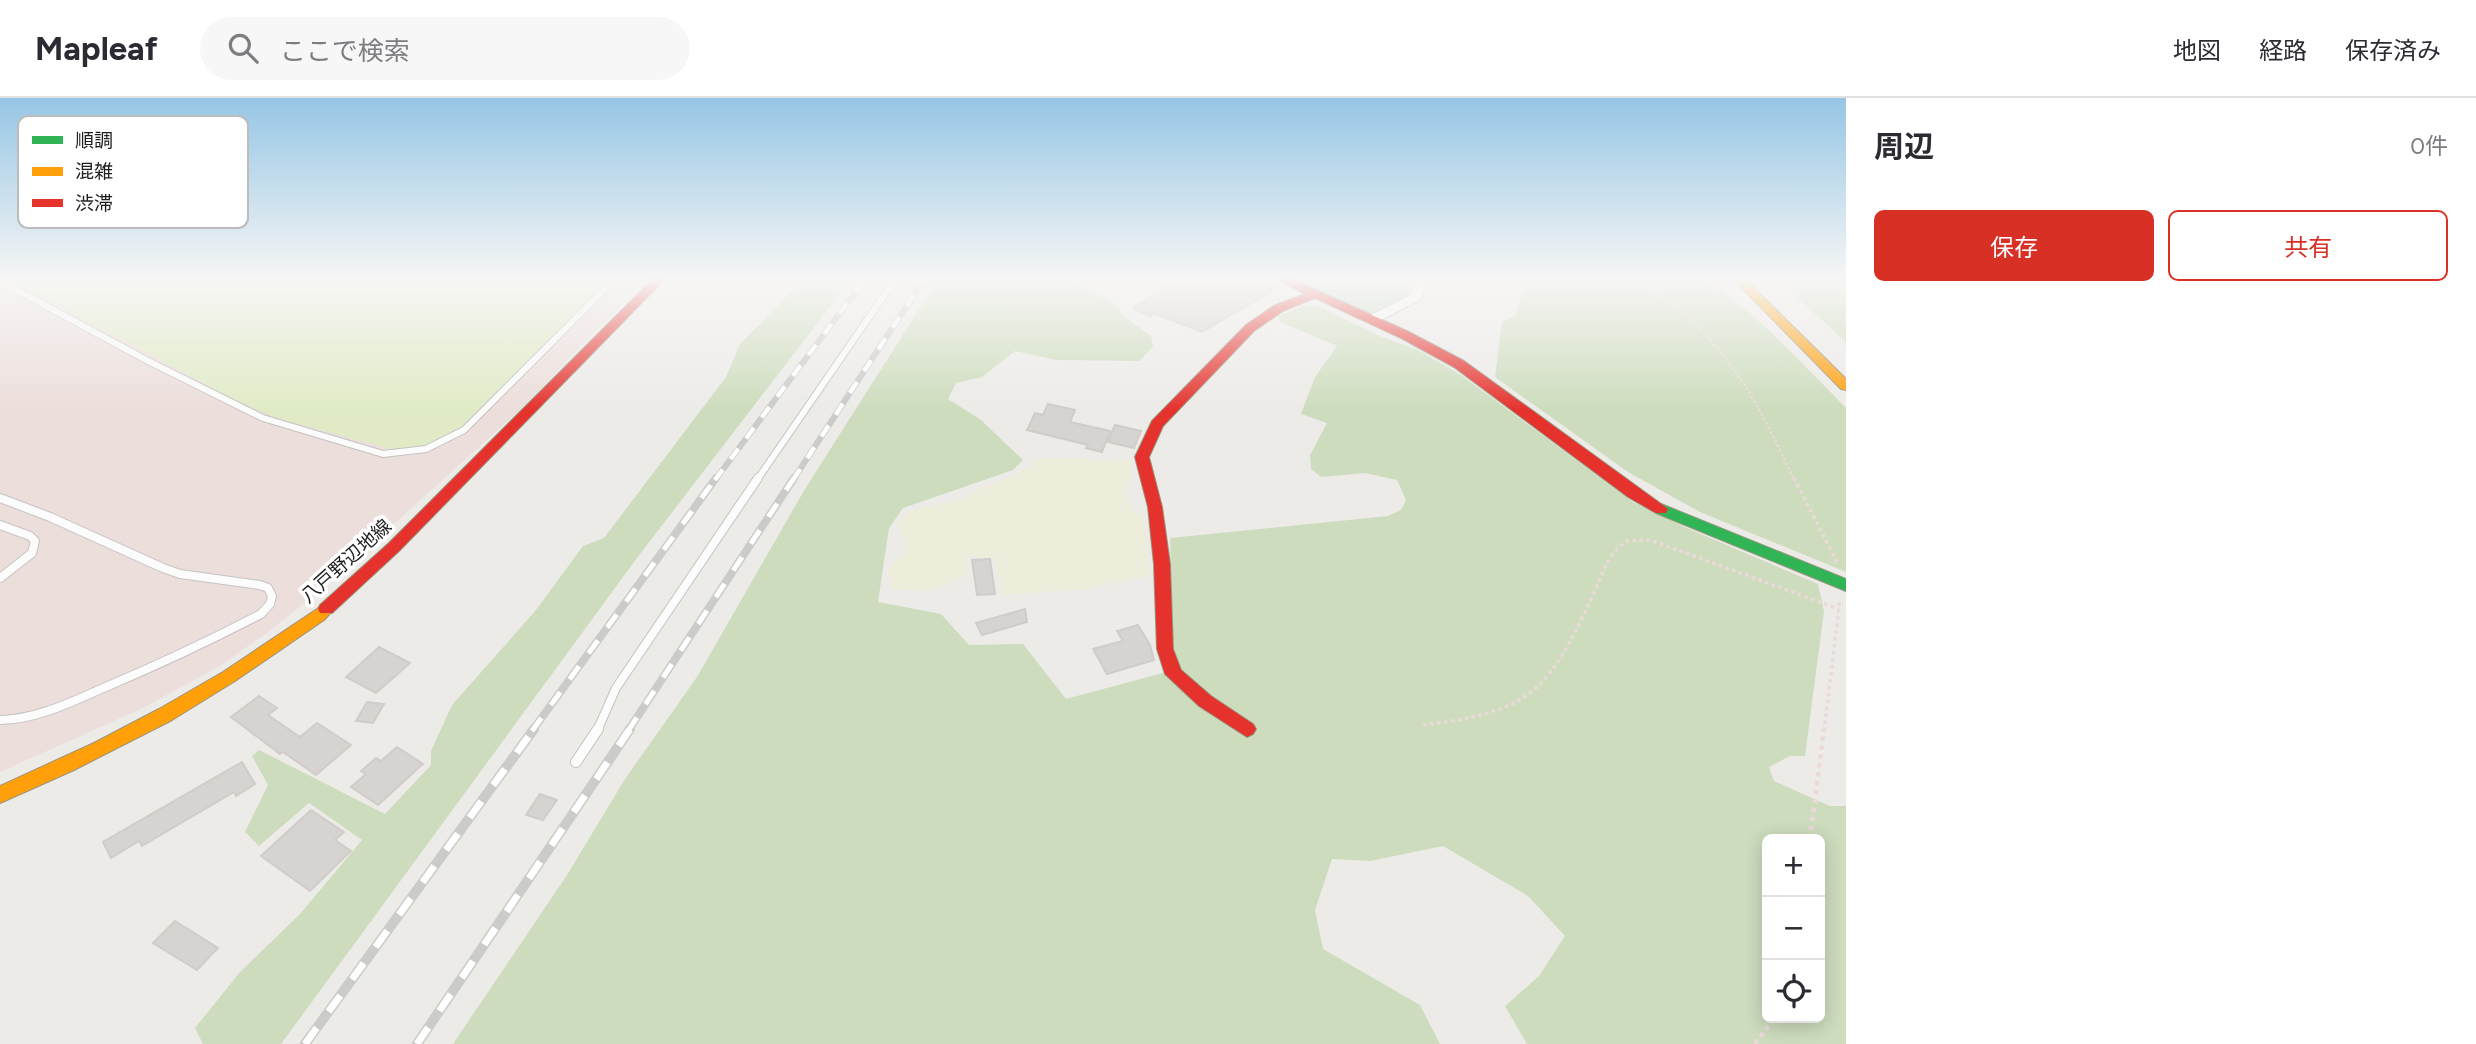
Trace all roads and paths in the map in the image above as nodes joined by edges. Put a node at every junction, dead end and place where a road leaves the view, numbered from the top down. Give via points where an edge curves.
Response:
1 (76, 322) edge
2 (572, 322) edge
3 (618, 322) edge
4 (866, 322) edge
5 (1258, 322) edge
6 (1375, 322) edge
7 (1692, 322) edge
8 (1782, 322) edge
9 (1801, 322) edge
10 (1846, 366) edge
11 (1846, 386) edge
12 (0, 498) edge
13 (0, 525) edge
14 (0, 578) edge
15 (1843, 580) edge
16 (1839, 609) junction
17 (0, 720) edge
18 (1423, 725) dead end
19 (1247, 729) dead end
20 (576, 762) dead end
21 (0, 795) edge
22 (1811, 834) edge
23 (1770, 1023) edge
24 (1755, 1044) edge

1 - 2 lane via 263,418 398,455 437,446 464,430
3 - 21 main road, 八戸野辺地線 via 403,538 317,617 152,723
4 - 20 lane via 667,610 616,688 601,725
5 - 19 main road via 1157,424 1142,457 1155,507 1163,564 1165,649 1174,674
6 - 15 main road via 1459,364 1633,493 1670,514
7 - 15 path via 1728,360 1772,435
8 - 11 main road
9 - 10 main road
12 - 17 lane via 163,568 260,585 272,596 261,614 182,654 37,715
13 - 14 lane via 35,541 32,554
15 - 16 path
16 - 18 path via 1650,540 1626,541 1609,557 1568,650 1545,682 1515,704 1483,718
16 - 22 path
23 - 24 path

